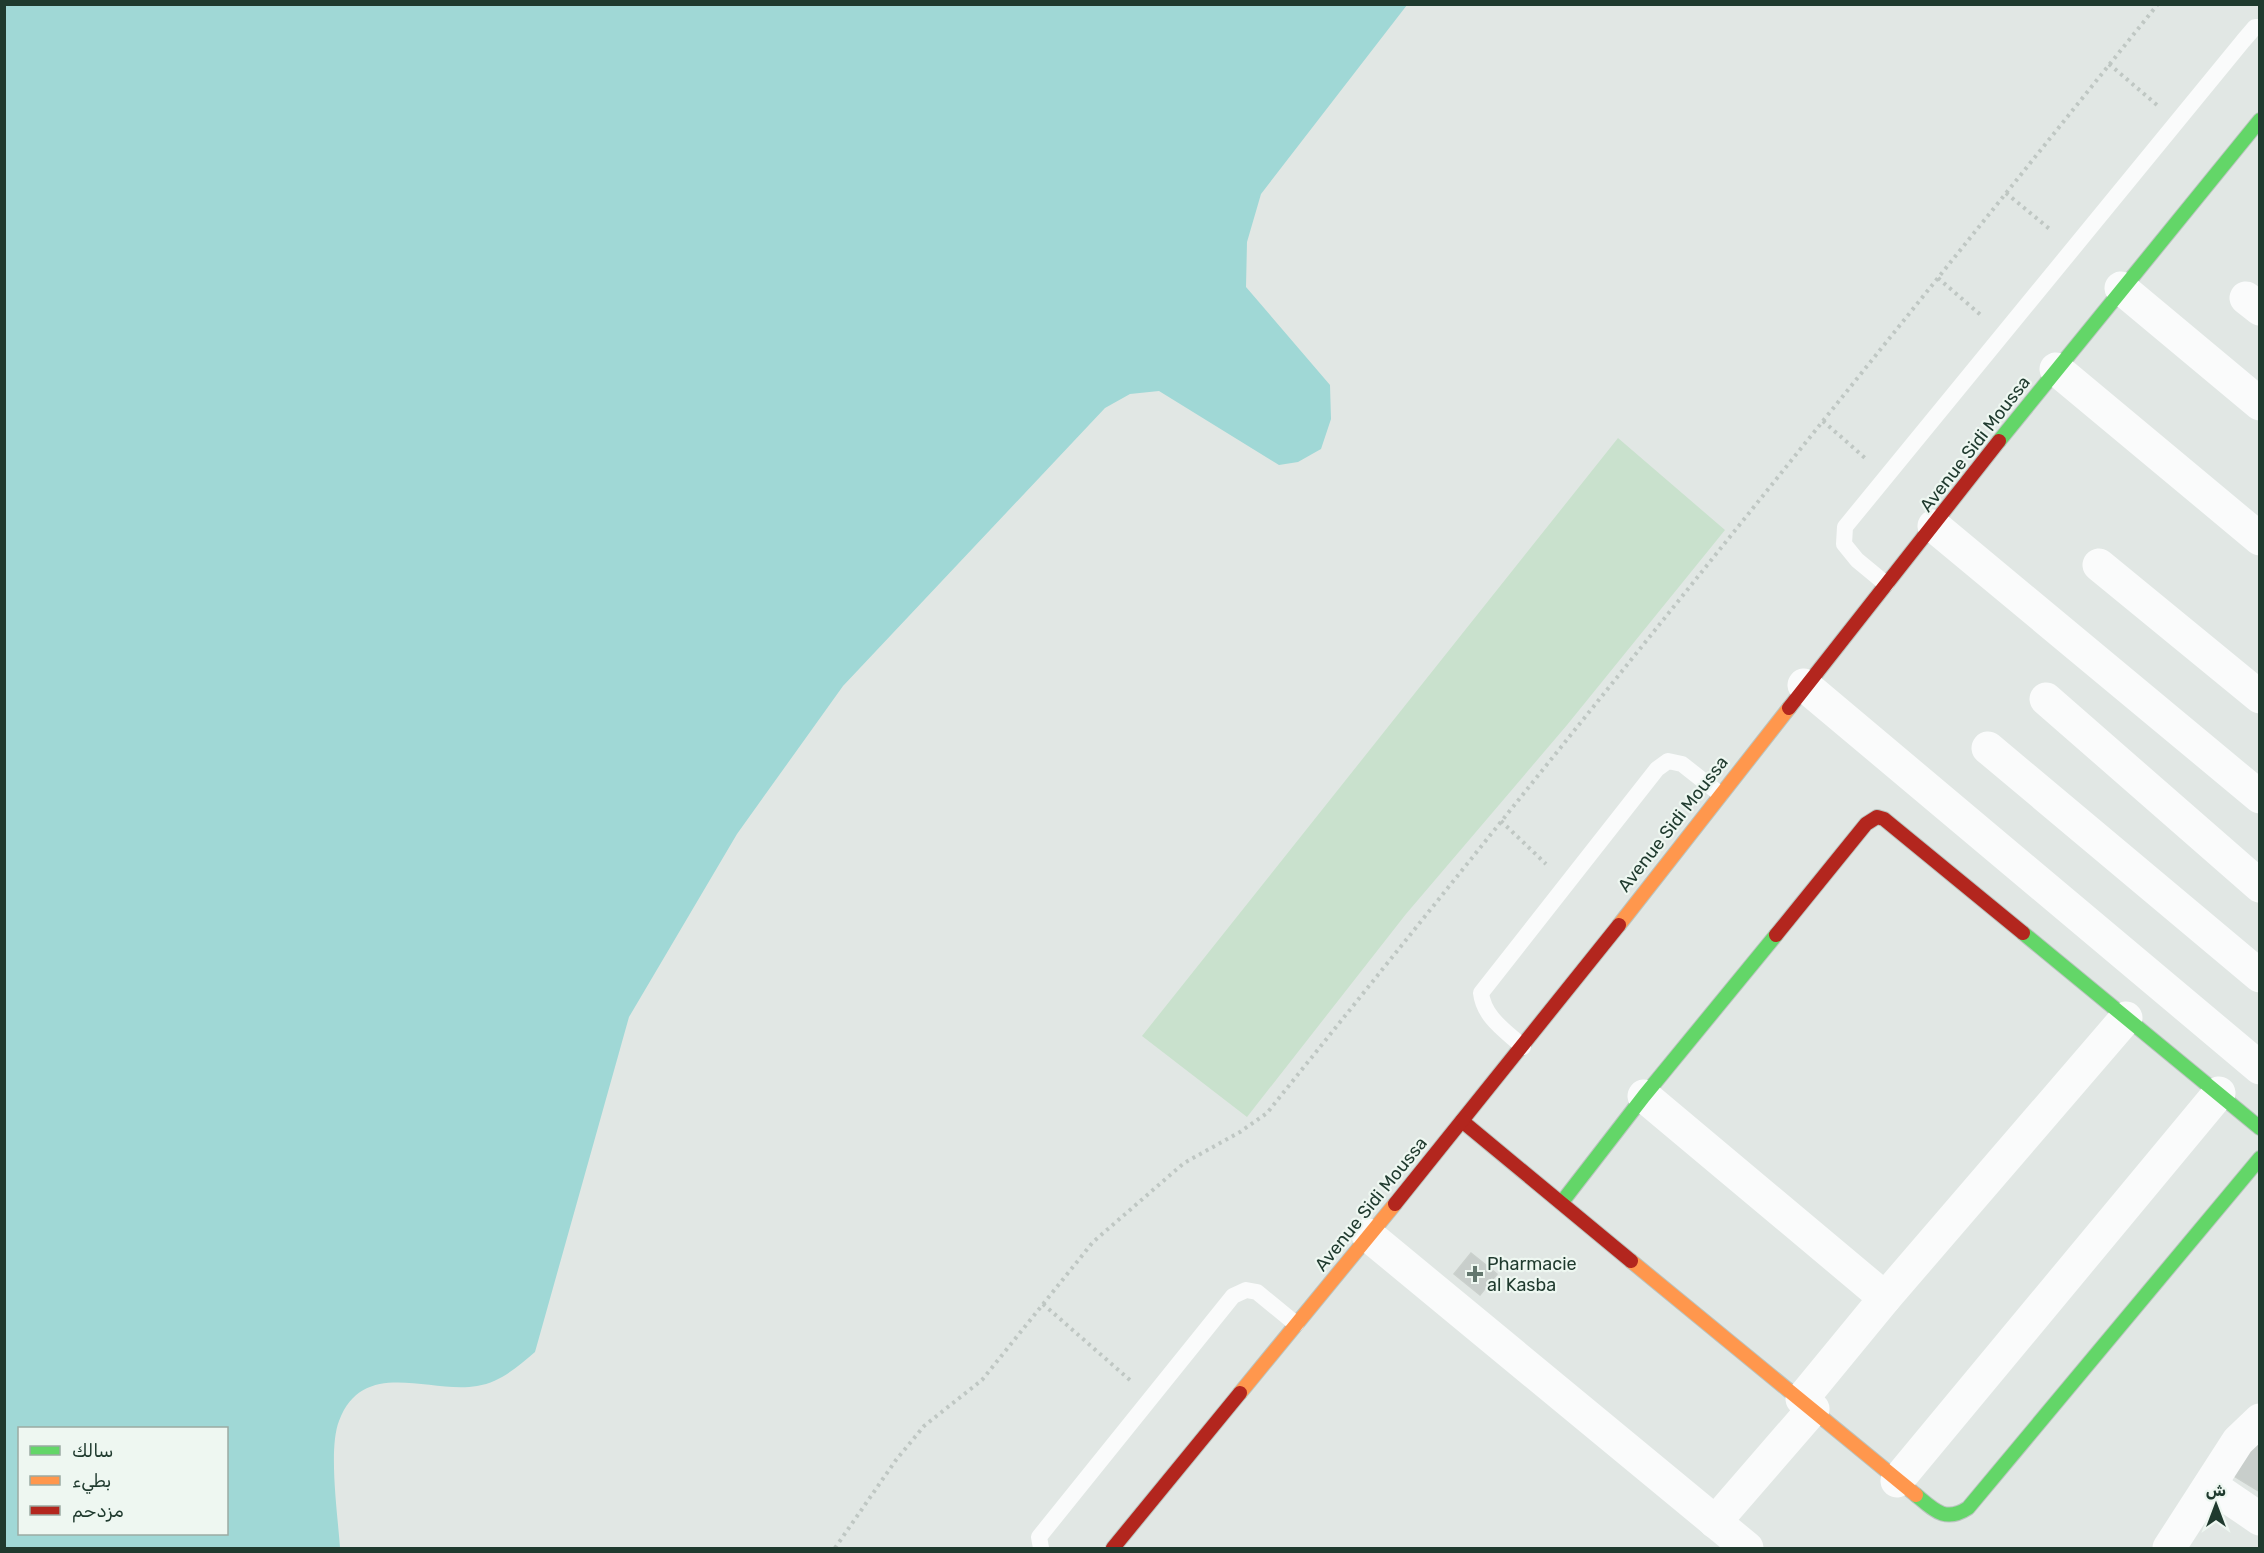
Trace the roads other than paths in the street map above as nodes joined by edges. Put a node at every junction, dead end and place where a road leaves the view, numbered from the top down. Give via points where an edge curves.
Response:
1 (2259, 27) edge
2 (2259, 120) edge
3 (2121, 288) junction
4 (2056, 369) junction
5 (2259, 404) edge
6 (1934, 526) junction
7 (2259, 539) edge
8 (2099, 565) dead end
9 (1886, 584) junction
10 (1804, 686) junction
11 (2259, 697) edge
12 (2046, 699) dead end
13 (1988, 748) dead end
14 (1720, 794) junction
15 (2259, 797) edge
16 (2259, 886) edge
17 (2259, 976) edge
18 (2126, 1018) junction
19 (1523, 1047) junction
20 (2259, 1068) edge
21 (2219, 1093) junction
22 (1644, 1096) junction
23 (1462, 1121) junction
24 (2259, 1128) edge
25 (2259, 1158) edge
26 (1562, 1202) junction
27 (1368, 1235) junction
28 (1885, 1298) junction
29 (1296, 1324) junction
30 (1807, 1404) junction
31 (2259, 1420) edge
32 (1897, 1481) junction
33 (2211, 1485) junction
34 (2259, 1519) edge
35 (1715, 1522) junction
36 (1041, 1548) edge
37 (1113, 1548) edge
38 (1747, 1548) edge
39 (2169, 1548) edge

1 - 9 lane via 2243,41 1845,527 1844,544
2 - 3 street, Avenue Sidi Moussa
3 - 4 street, Avenue Sidi Moussa
3 - 5 street
4 - 6 street, Avenue Sidi Moussa
4 - 7 street
6 - 9 street, Avenue Sidi Moussa
6 - 15 street
8 - 11 street
9 - 10 street, Avenue Sidi Moussa
10 - 14 street, Avenue Sidi Moussa
10 - 20 street
12 - 16 street
13 - 17 street
14 - 19 street, Avenue Sidi Moussa
14 - 19 lane via 1682,764 1668,761 1657,769 1566,883 1481,993 1482,1006 1490,1017
18 - 21 street
18 - 22 street via 1877,817 1866,824
18 - 28 street
19 - 23 street, Avenue Sidi Moussa
21 - 24 street
21 - 32 street
22 - 26 street
22 - 28 street
23 - 26 street
23 - 27 street, Avenue Sidi Moussa
25 - 32 street via 1968,1508 1957,1516 1940,1515
26 - 30 street
27 - 29 street, Avenue Sidi Moussa
27 - 35 street
28 - 30 street
29 - 36 lane via 1257,1292 1246,1290 1233,1296 1039,1538
29 - 37 street, Avenue Sidi Moussa
30 - 32 street
30 - 35 street
31 - 33 street via 2238,1441
33 - 34 street
33 - 39 street
35 - 38 street

